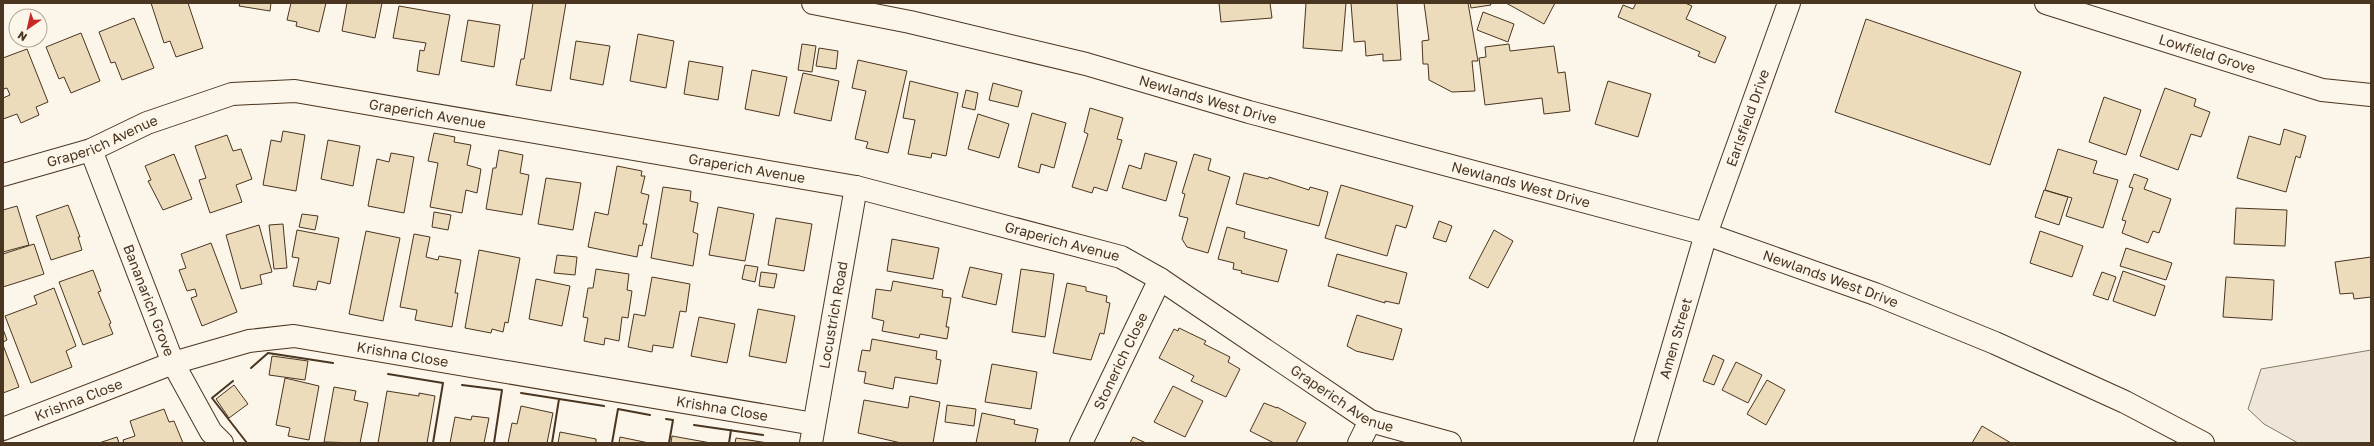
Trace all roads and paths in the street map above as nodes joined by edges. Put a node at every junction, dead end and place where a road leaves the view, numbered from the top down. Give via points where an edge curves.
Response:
1 (813, 3) edge
2 (1789, 3) edge
3 (2046, 3) edge
4 (2371, 95) edge
5 (91, 150) junction
6 (3, 176) edge
7 (856, 186) junction
8 (1706, 234) junction
9 (1160, 279) junction
10 (173, 364) junction
11 (1370, 421) junction
12 (3, 429) edge
13 (812, 433) edge
14 (222, 443) edge
15 (1081, 443) edge
16 (1359, 443) edge
17 (1450, 443) edge
18 (1645, 443) edge
19 (2203, 443) edge

1 - 8 street, Newlands West Drive via 910,22 1086,64 1249,112
2 - 8 street, Earlsfield Drive
3 - 4 street, Lowfield Grove via 2322,90
5 - 6 street, Graperich Avenue
5 - 7 street, Graperich Avenue via 147,123 232,94 295,91
5 - 10 street, Bananarich Grove
7 - 9 street, Graperich Avenue via 1121,257
7 - 13 street, Locustrich Road
8 - 18 street, Amen Street
8 - 19 street, Newlands West Drive via 1875,294 1995,343 2125,402
9 - 11 street, Graperich Avenue
9 - 15 street, Stonerich Close
10 - 12 street, Krishna Close
10 - 13 street, Krishna Close via 249,341 294,336
10 - 14 street, Bananarich Grove via 211,432
11 - 16 street
11 - 17 street, Graperich Avenue

